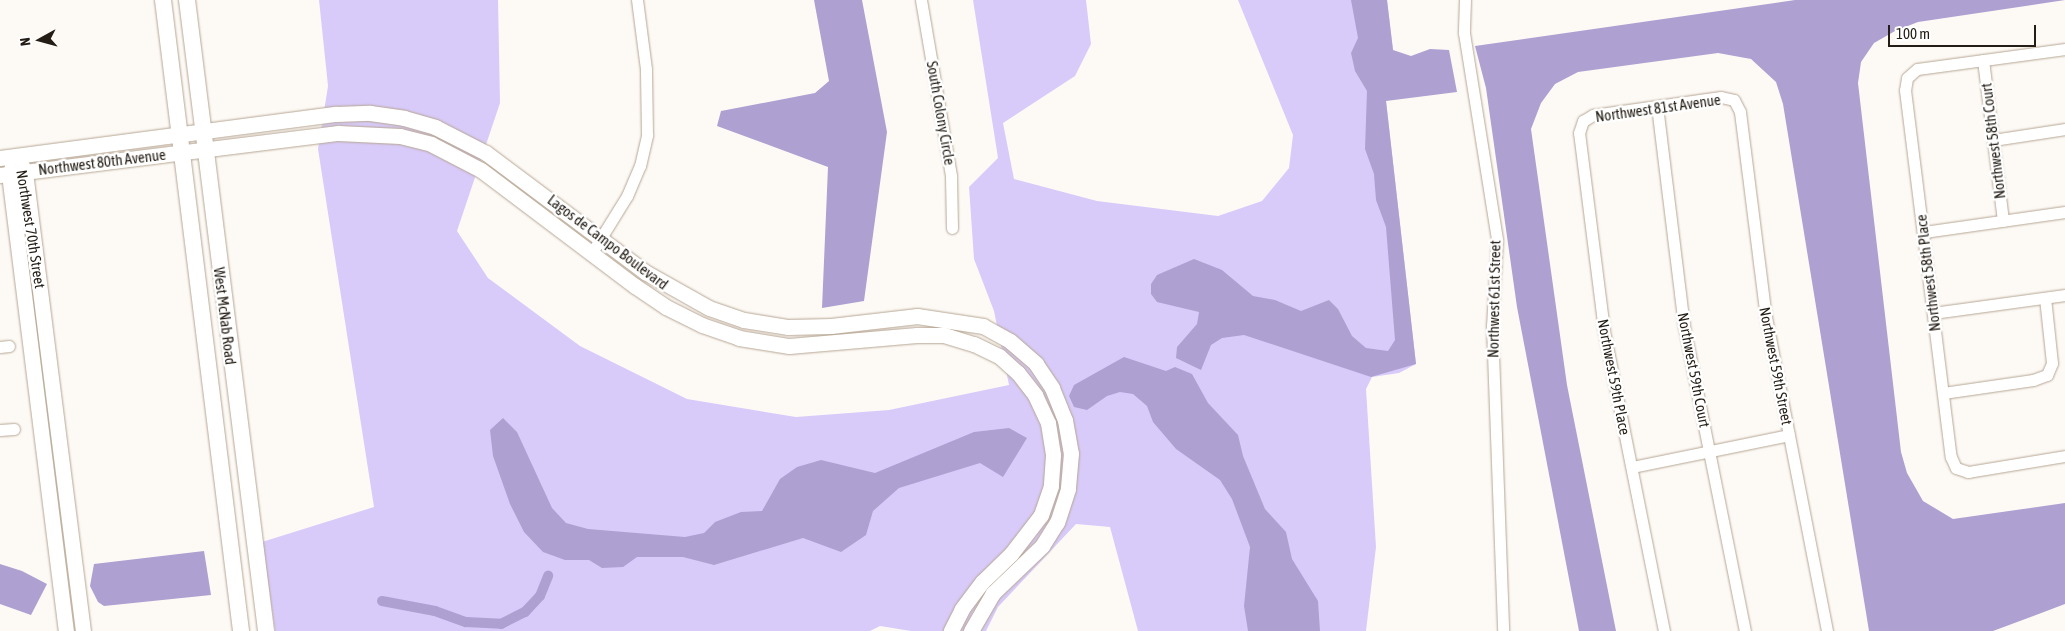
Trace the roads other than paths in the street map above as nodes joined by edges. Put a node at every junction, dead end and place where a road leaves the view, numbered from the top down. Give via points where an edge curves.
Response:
1 (163, 0) edge
2 (187, 0) edge
3 (636, 0) edge
4 (921, 0) edge
5 (1465, 0) edge
6 (2065, 48) edge
7 (1983, 60) junction
8 (1734, 100) joint
9 (1657, 106) junction
10 (1583, 121) joint
11 (2065, 129) edge
12 (203, 130) junction
13 (179, 135) junction
14 (1993, 140) junction
15 (205, 149) junction
16 (182, 153) junction
17 (17, 156) junction
18 (0, 158) edge
19 (25, 172) junction
20 (4, 175) edge
21 (538, 191) junction
22 (528, 205) junction
23 (2065, 212) edge
24 (2003, 222) junction
25 (952, 228) dead end
26 (1924, 232) junction
27 (600, 239) junction
28 (591, 254) junction
29 (2065, 295) edge
30 (2045, 298) junction
31 (1933, 313) junction
32 (939, 317) junction
33 (954, 338) junction
34 (1943, 392) junction
35 (14, 429) dead end
36 (0, 430) edge
37 (1789, 435) junction
38 (1710, 451) junction
39 (2065, 456) edge
40 (1632, 467) junction
41 (66, 631) edge
42 (83, 631) edge
43 (241, 631) edge
44 (266, 631) edge
45 (951, 631) edge
46 (971, 631) edge
47 (1503, 631) edge
48 (1664, 631) edge
49 (1745, 631) edge
50 (1827, 631) edge

1 - 13 main road, West McNab Road
2 - 12 main road, West McNab Road
3 - 27 street via 646,69 647,135 640,166 628,196
4 - 25 street, South Colony Circle via 951,176
5 - 47 street, Northwest 61st Street via 1464,33 1497,240 1492,326
6 - 7 street
7 - 14 street, Northwest 58th Court
7 - 26 street, Northwest 58th Place via 1917,69 1907,78 1905,90
8 - 9 street, Northwest 81st Avenue via 1721,97
8 - 37 street, Northwest 59th Street via 1740,112 1766,317
9 - 10 street, Northwest 81st Avenue via 1593,115
9 - 38 street, Northwest 59th Court via 1684,326
10 - 40 street, Northwest 59th Place via 1579,133 1604,330
11 - 14 street
12 - 13 street, Northwest 80th Avenue
12 - 15 main road, West McNab Road
12 - 21 street, Lagos de Campo Boulevard via 336,114 370,113 404,118 462,138
13 - 16 main road, West McNab Road
13 - 17 street, Northwest 80th Avenue
14 - 24 street, Northwest 58th Court
15 - 16 street, Northwest 80th Avenue
15 - 22 street, Lagos de Campo Boulevard via 338,133 400,136 431,144 457,156
15 - 44 main road, West McNab Road
16 - 19 street, Northwest 80th Avenue
16 - 43 main road, West McNab Road
17 - 18 street, Northwest 80th Avenue
17 - 19 street, Northwest 70th Street
17 - 20 street, Northwest 70th Street
19 - 20 street, Northwest 80th Avenue
19 - 42 street, Northwest 70th Street
20 - 41 street, Northwest 70th Street
21 - 22 street
21 - 27 street, Lagos de Campo Boulevard
22 - 28 street, Lagos de Campo Boulevard
23 - 24 street
24 - 26 street
26 - 31 street, Northwest 58th Place
27 - 28 street
27 - 32 street, Lagos de Campo Boulevard via 677,293 744,320 788,327
28 - 33 street, Lagos de Campo Boulevard via 666,308 739,338 789,346 917,335
29 - 30 street
30 - 31 street
30 - 34 street via 2052,363 2047,375 2033,380
31 - 34 street, Northwest 58th Place
32 - 33 street
32 - 46 street, Lagos de Campo Boulevard via 983,326 1010,341 1036,364 1052,388 1066,420 1071,453 1068,489 1057,522 1042,546 993,593
33 - 45 street, Lagos de Campo Boulevard via 999,356 1018,373 1048,423 1053,456 1051,486 1041,515 1011,554 982,582
34 - 39 street, Northwest 58th Place via 1951,457 1956,468 1968,472
35 - 36 street
37 - 38 street
37 - 50 street, Northwest 59th Street
38 - 40 street
38 - 49 street, Northwest 59th Court
40 - 48 street, Northwest 59th Place

